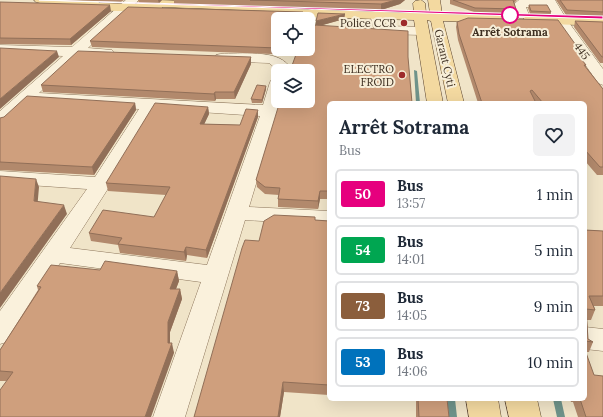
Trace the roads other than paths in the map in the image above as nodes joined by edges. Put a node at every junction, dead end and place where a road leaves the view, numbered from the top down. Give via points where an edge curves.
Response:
1 (35, 2) edge
2 (167, 2) edge
3 (550, 2) edge
4 (129, 3) edge
5 (309, 7) edge
6 (419, 9) edge
7 (435, 10) edge
8 (376, 15) junction
9 (603, 17) edge
10 (514, 18) junction
11 (559, 19) junction
12 (603, 22) edge
13 (422, 31) junction
14 (0, 48) edge
15 (75, 52) junction
16 (122, 54) edge
17 (206, 57) edge
18 (279, 64) edge
19 (601, 74) edge
20 (25, 97) junction
21 (435, 101) edge
22 (456, 101) edge
23 (151, 103) junction
24 (271, 107) edge
25 (270, 111) junction
26 (0, 120) edge
27 (0, 177) edge
28 (101, 184) junction
29 (237, 213) junction
30 (327, 218) edge
31 (54, 254) junction
32 (216, 275) junction
33 (4, 321) edge
34 (587, 338) edge
35 (603, 340) edge
36 (482, 401) edge
37 (521, 401) edge
38 (169, 417) edge
39 (485, 417) edge
40 (525, 417) edge

1 - 4 main road
2 - 4 main road
2 - 5 main road
3 - 10 street via 521,3
3 - 11 street, 445
4 - 5 main road
4 - 15 street
5 - 6 main road
5 - 8 main road
6 - 7 main road
6 - 8 main road
6 - 13 main road, Garant Cyti
7 - 10 main road
7 - 10 main road
7 - 22 main road, Garant Cyti
8 - 13 street via 380,29
9 - 11 main road
10 - 11 main road
11 - 12 main road
11 - 19 street, 445
13 - 21 main road, Garant Cyti
14 - 15 street
15 - 16 street
15 - 20 street
17 - 18 street via 272,60
20 - 23 street
20 - 26 street
23 - 25 street
23 - 28 street
24 - 25 street
25 - 29 street
27 - 28 street
28 - 31 street
29 - 30 street
29 - 32 street
31 - 32 street
31 - 33 street
32 - 38 street
34 - 35 street
36 - 39 main road
37 - 40 main road

